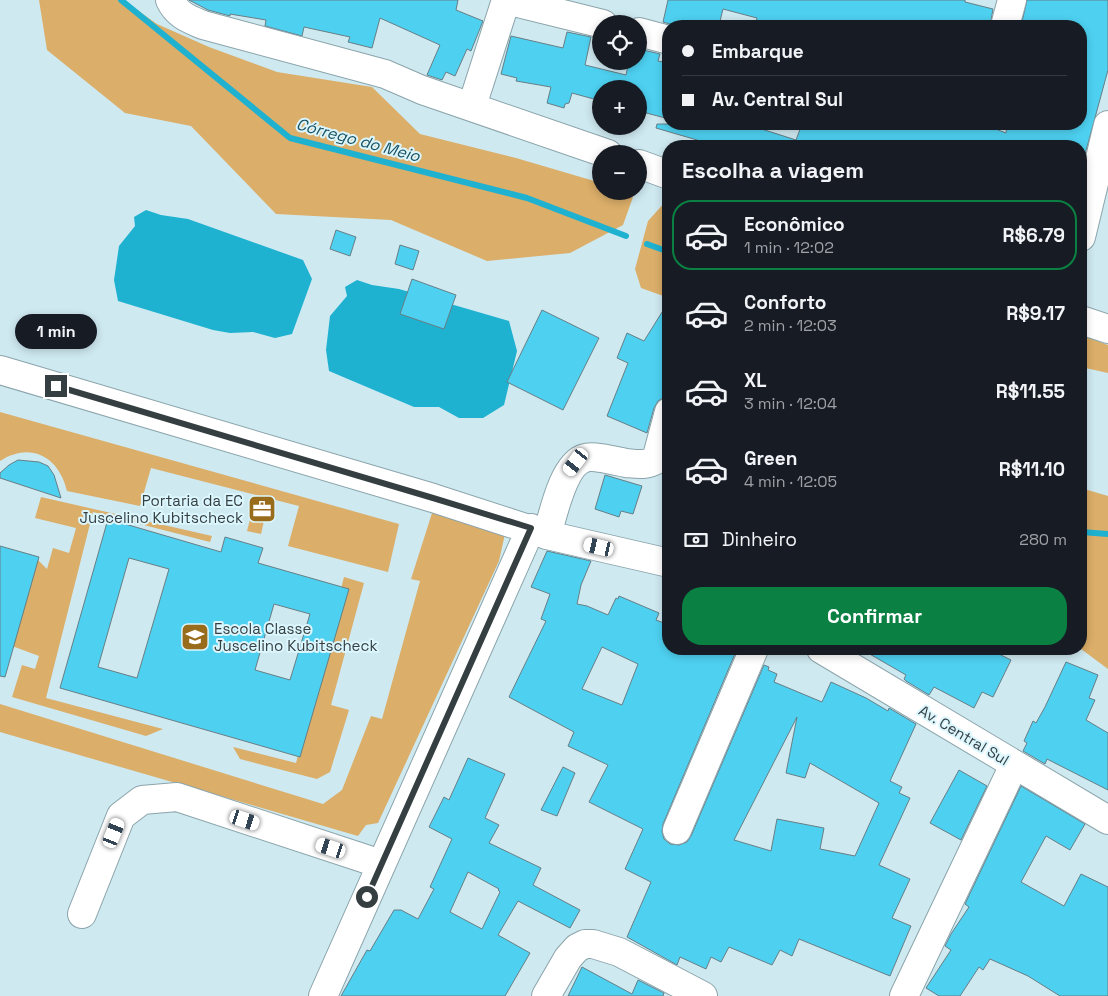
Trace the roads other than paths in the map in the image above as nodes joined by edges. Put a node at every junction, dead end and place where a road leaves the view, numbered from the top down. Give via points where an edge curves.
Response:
1 (170, 0) edge
2 (506, 0) edge
3 (1012, 0) edge
4 (1007, 20) edge
5 (592, 21) edge
6 (647, 34) edge
7 (662, 38) edge
8 (472, 106) junction
9 (1108, 126) edge
10 (592, 148) edge
11 (647, 167) edge
12 (662, 172) edge
13 (1087, 212) edge
14 (1087, 322) edge
15 (1108, 329) edge
16 (0, 370) edge
17 (662, 438) edge
18 (539, 532) junction
19 (662, 561) edge
20 (751, 655) edge
21 (831, 655) edge
22 (1014, 764) junction
23 (1108, 820) edge
24 (677, 830) dead end
25 (381, 864) junction
26 (82, 914) dead end
27 (323, 996) edge
28 (546, 996) edge
29 (703, 996) edge
30 (904, 996) edge

1 - 8 street via 183,16 203,25 385,74
2 - 5 street
2 - 8 street
3 - 4 street
6 - 7 street
8 - 10 street
9 - 13 street
11 - 12 street
14 - 15 street
16 - 18 street
17 - 18 street via 656,460 650,464 586,457 576,462 567,473
18 - 19 street
18 - 25 street
20 - 24 street
21 - 22 street, Av. Central Sul
22 - 23 street, Av. Central Sul
22 - 30 street
25 - 26 street via 177,797 142,800 121,816
25 - 27 street
28 - 29 street via 577,948 593,944 619,952

